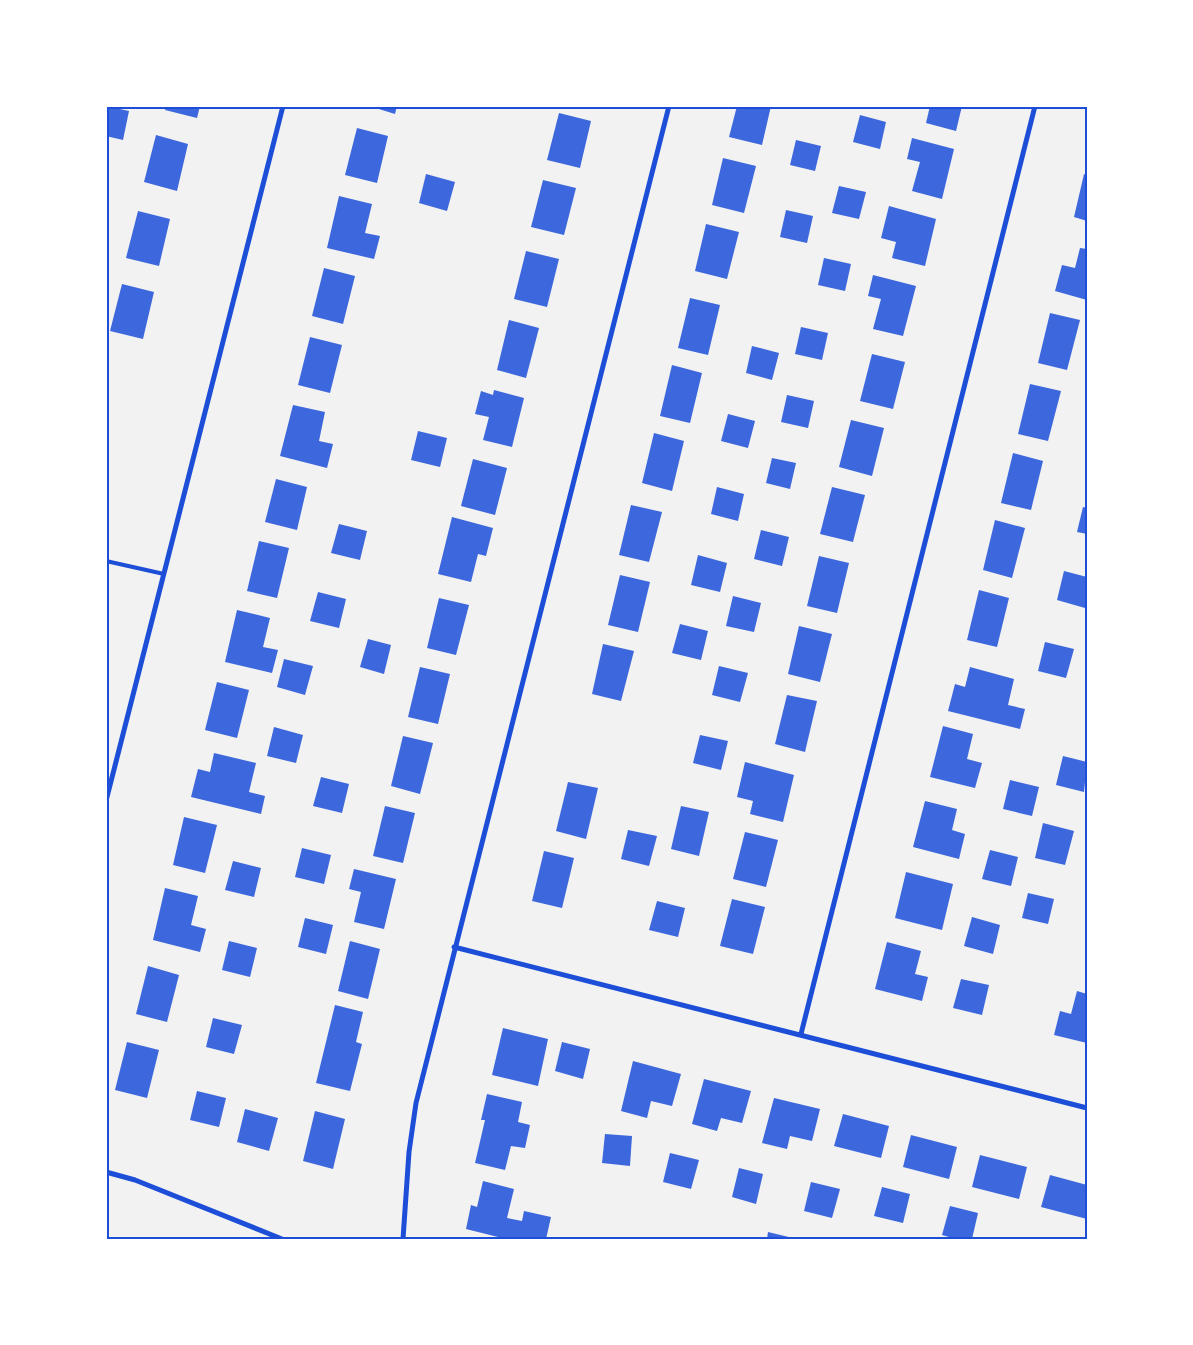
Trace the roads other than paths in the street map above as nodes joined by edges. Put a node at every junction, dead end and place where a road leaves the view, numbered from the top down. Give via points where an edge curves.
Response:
1 (283, 106) edge
2 (669, 106) edge
3 (1035, 106) edge
4 (106, 561) edge
5 (164, 574) junction
6 (106, 802) edge
7 (454, 947) junction
8 (801, 1034) junction
9 (1087, 1108) edge
10 (106, 1172) edge
11 (282, 1239) edge
12 (404, 1239) edge

1 - 5 street
2 - 7 street
3 - 8 street
4 - 5 lane
5 - 6 street
7 - 8 street
7 - 12 street via 416,1103 409,1152
8 - 9 street
10 - 11 street via 135,1180

